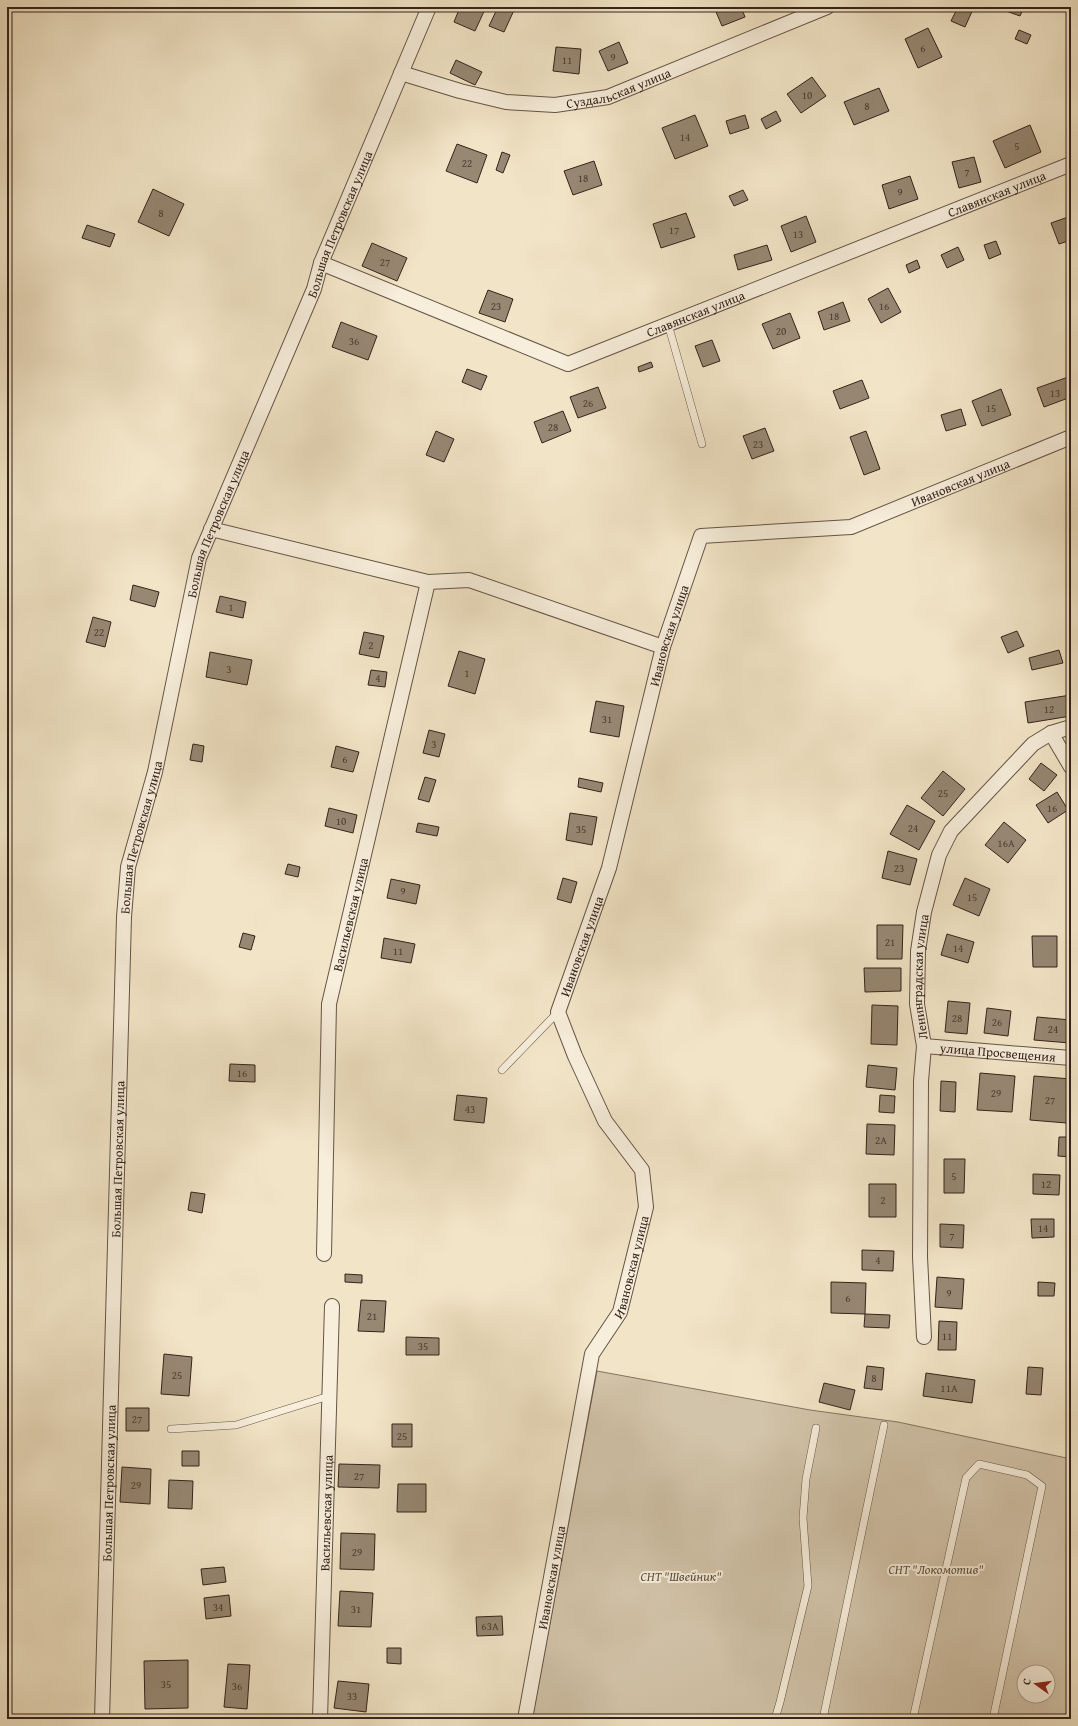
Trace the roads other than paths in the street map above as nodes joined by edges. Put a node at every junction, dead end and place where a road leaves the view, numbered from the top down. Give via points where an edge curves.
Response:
1 (429, 7) edge
2 (827, 7) edge
3 (401, 73) junction
4 (1071, 164) edge
5 (321, 263) junction
6 (668, 324) junction
7 (1071, 437) edge
8 (702, 444) dead end
9 (211, 529) junction
10 (428, 582) junction
11 (663, 647) junction
12 (1071, 727) edge
13 (1051, 733) junction
14 (1071, 766) edge
15 (558, 1012) junction
16 (924, 1046) junction
17 (1071, 1058) edge
18 (502, 1070) dead end
19 (324, 1254) dead end
20 (332, 1306) dead end
21 (924, 1337) dead end
22 (329, 1396) junction
23 (884, 1424) dead end
24 (816, 1428) dead end
25 (171, 1429) dead end
26 (102, 1719) edge
27 (320, 1719) edge
28 (525, 1719) edge
29 (775, 1719) edge
30 (823, 1719) edge
31 (913, 1719) edge
32 (993, 1719) edge

1 - 3 street, Большая Петровская улица
2 - 3 street, Суздальская улица via 608,97 555,105 506,102
3 - 5 street, Большая Петровская улица
4 - 6 street, Славянская улица
5 - 6 street, Славянская улица via 568,364
5 - 9 street, Большая Петровская улица via 314,289
6 - 8 lane
7 - 11 street, Ивановская улица via 851,528 701,536
9 - 10 street
9 - 26 street, Большая Петровская улица via 199,558 155,772 128,867 124,916
10 - 11 street via 469,580
10 - 19 street, Васильевская улица via 329,1004
11 - 15 street, Ивановская улица via 609,868
12 - 13 street, Ленинградская улица
13 - 14 street
13 - 16 street, Ленинградская улица via 1033,744 951,831 939,855 924,912 918,951 917,1004
15 - 18 lane
15 - 28 street, Ивановская улица via 574,1056 605,1121 642,1170 646,1207 620,1312 592,1354
16 - 17 street, улица Просвещения
16 - 21 street, Ленинградская улица via 921,1081 920,1257
20 - 22 street, Васильевская улица
22 - 25 lane via 236,1424
22 - 27 street, Васильевская улица
23 - 30 lane
24 - 29 lane via 806,1479 803,1518 808,1586
31 - 32 lane via 966,1478 979,1464 1027,1475 1042,1486

